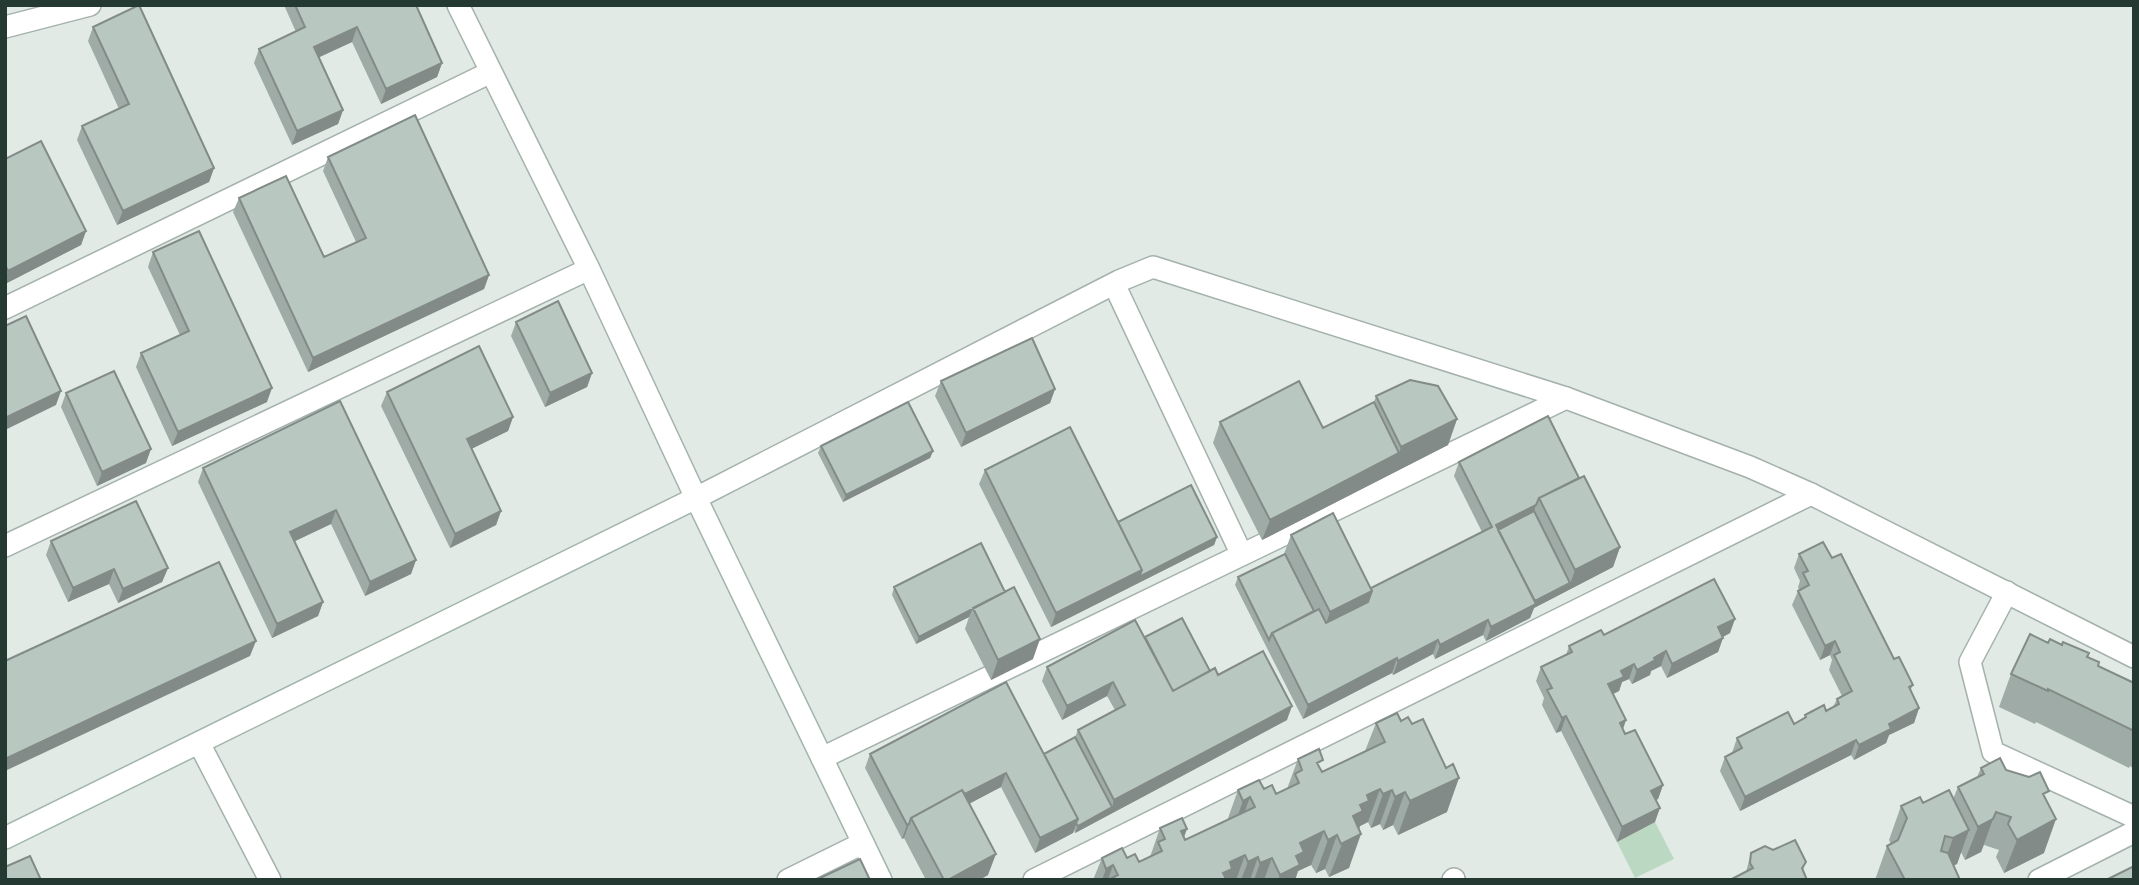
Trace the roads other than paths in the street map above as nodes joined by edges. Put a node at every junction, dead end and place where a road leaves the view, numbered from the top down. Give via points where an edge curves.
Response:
1 (90, 5) edge
2 (458, 5) edge
3 (5, 27) edge
4 (491, 72) junction
5 (589, 269) junction
6 (1114, 284) junction
7 (5, 308) edge
8 (1566, 398) junction
9 (1811, 494) junction
10 (696, 498) junction
11 (5, 546) edge
12 (1242, 555) junction
13 (2007, 592) junction
14 (2134, 657) edge
15 (199, 743) junction
16 (822, 758) junction
17 (2134, 817) edge
18 (2134, 832) edge
19 (5, 838) edge
20 (863, 843) junction
21 (270, 880) edge
22 (788, 880) edge
23 (881, 880) edge
24 (1034, 880) edge
25 (2039, 880) edge

1 - 3 street
2 - 4 street
4 - 5 street
4 - 7 street
5 - 10 street
5 - 11 street
6 - 8 street via 1153,267
6 - 10 street
6 - 12 street
8 - 9 street
8 - 12 street
9 - 13 street
9 - 24 street
10 - 15 street
10 - 16 street
12 - 16 street
13 - 14 street
13 - 17 street via 1970,662 1993,752
15 - 19 street
15 - 21 street
16 - 20 street
18 - 25 street
20 - 22 street
20 - 23 street

